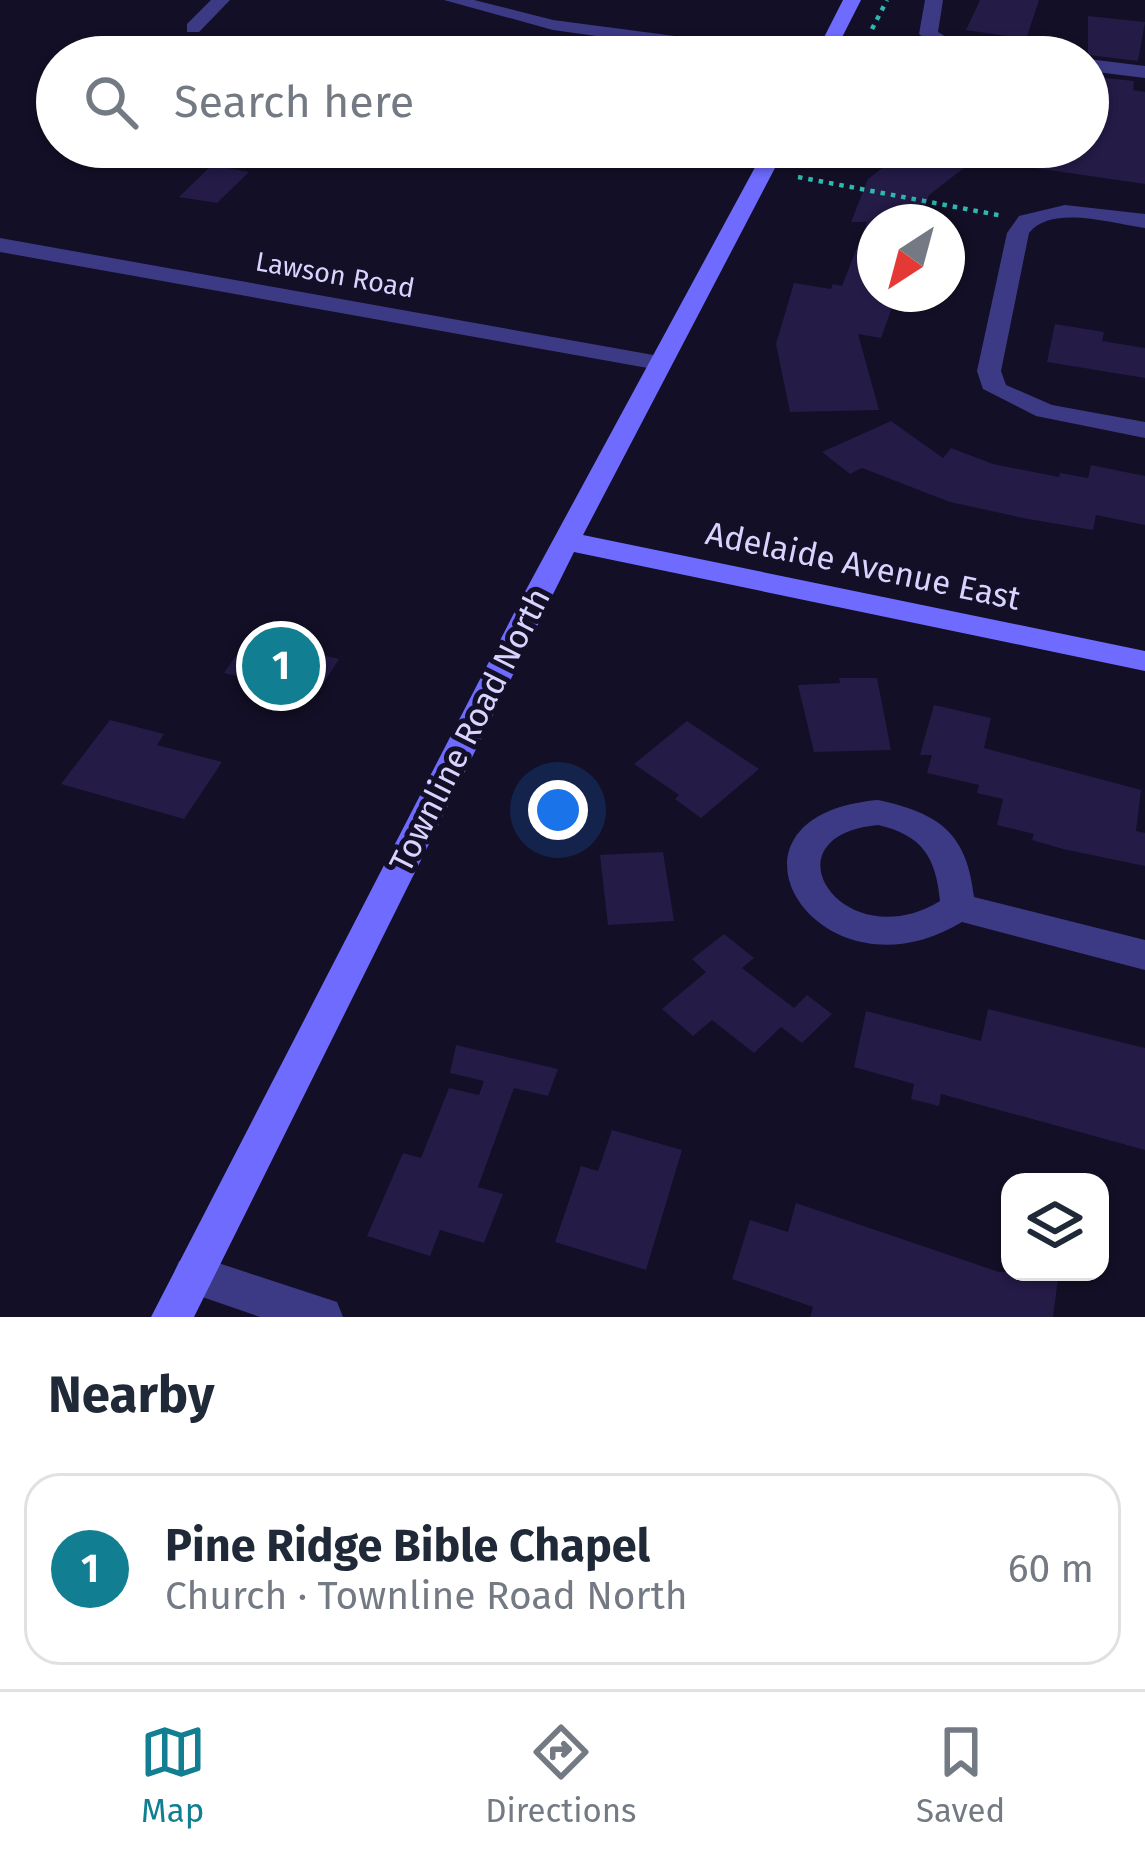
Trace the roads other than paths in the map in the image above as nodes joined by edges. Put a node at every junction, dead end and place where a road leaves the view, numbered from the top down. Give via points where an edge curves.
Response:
1 (221, 0) edge
2 (453, 0) edge
3 (853, 0) edge
4 (934, 0) edge
5 (194, 28) dead end
6 (629, 36) edge
7 (834, 36) edge
8 (931, 36) edge
9 (1109, 68) edge
10 (1145, 73) edge
11 (765, 168) edge
12 (1145, 221) edge
13 (0, 245) edge
14 (659, 363) junction
15 (1145, 430) edge
16 (566, 541) junction
17 (1145, 662) edge
18 (958, 907) junction
19 (1145, 955) edge
20 (194, 1275) junction
21 (172, 1317) edge
22 (322, 1317) edge

1 - 5 street
2 - 6 street
3 - 7 main road
4 - 8 street
9 - 10 street
11 - 14 main road, Townline Road North
12 - 15 street via 1084,212 1027,221 988,370 995,389 1046,410
13 - 14 street, Lawson Road
14 - 16 main road, Townline Road North
16 - 17 main road, Adelaide Avenue East
16 - 20 main road, Townline Road North
18 - 18 street via 914,931 863,930 819,904 802,866 805,847 816,831 855,812 907,818 948,847 958,867
18 - 19 street
20 - 21 main road, Townline Road North
20 - 22 street

